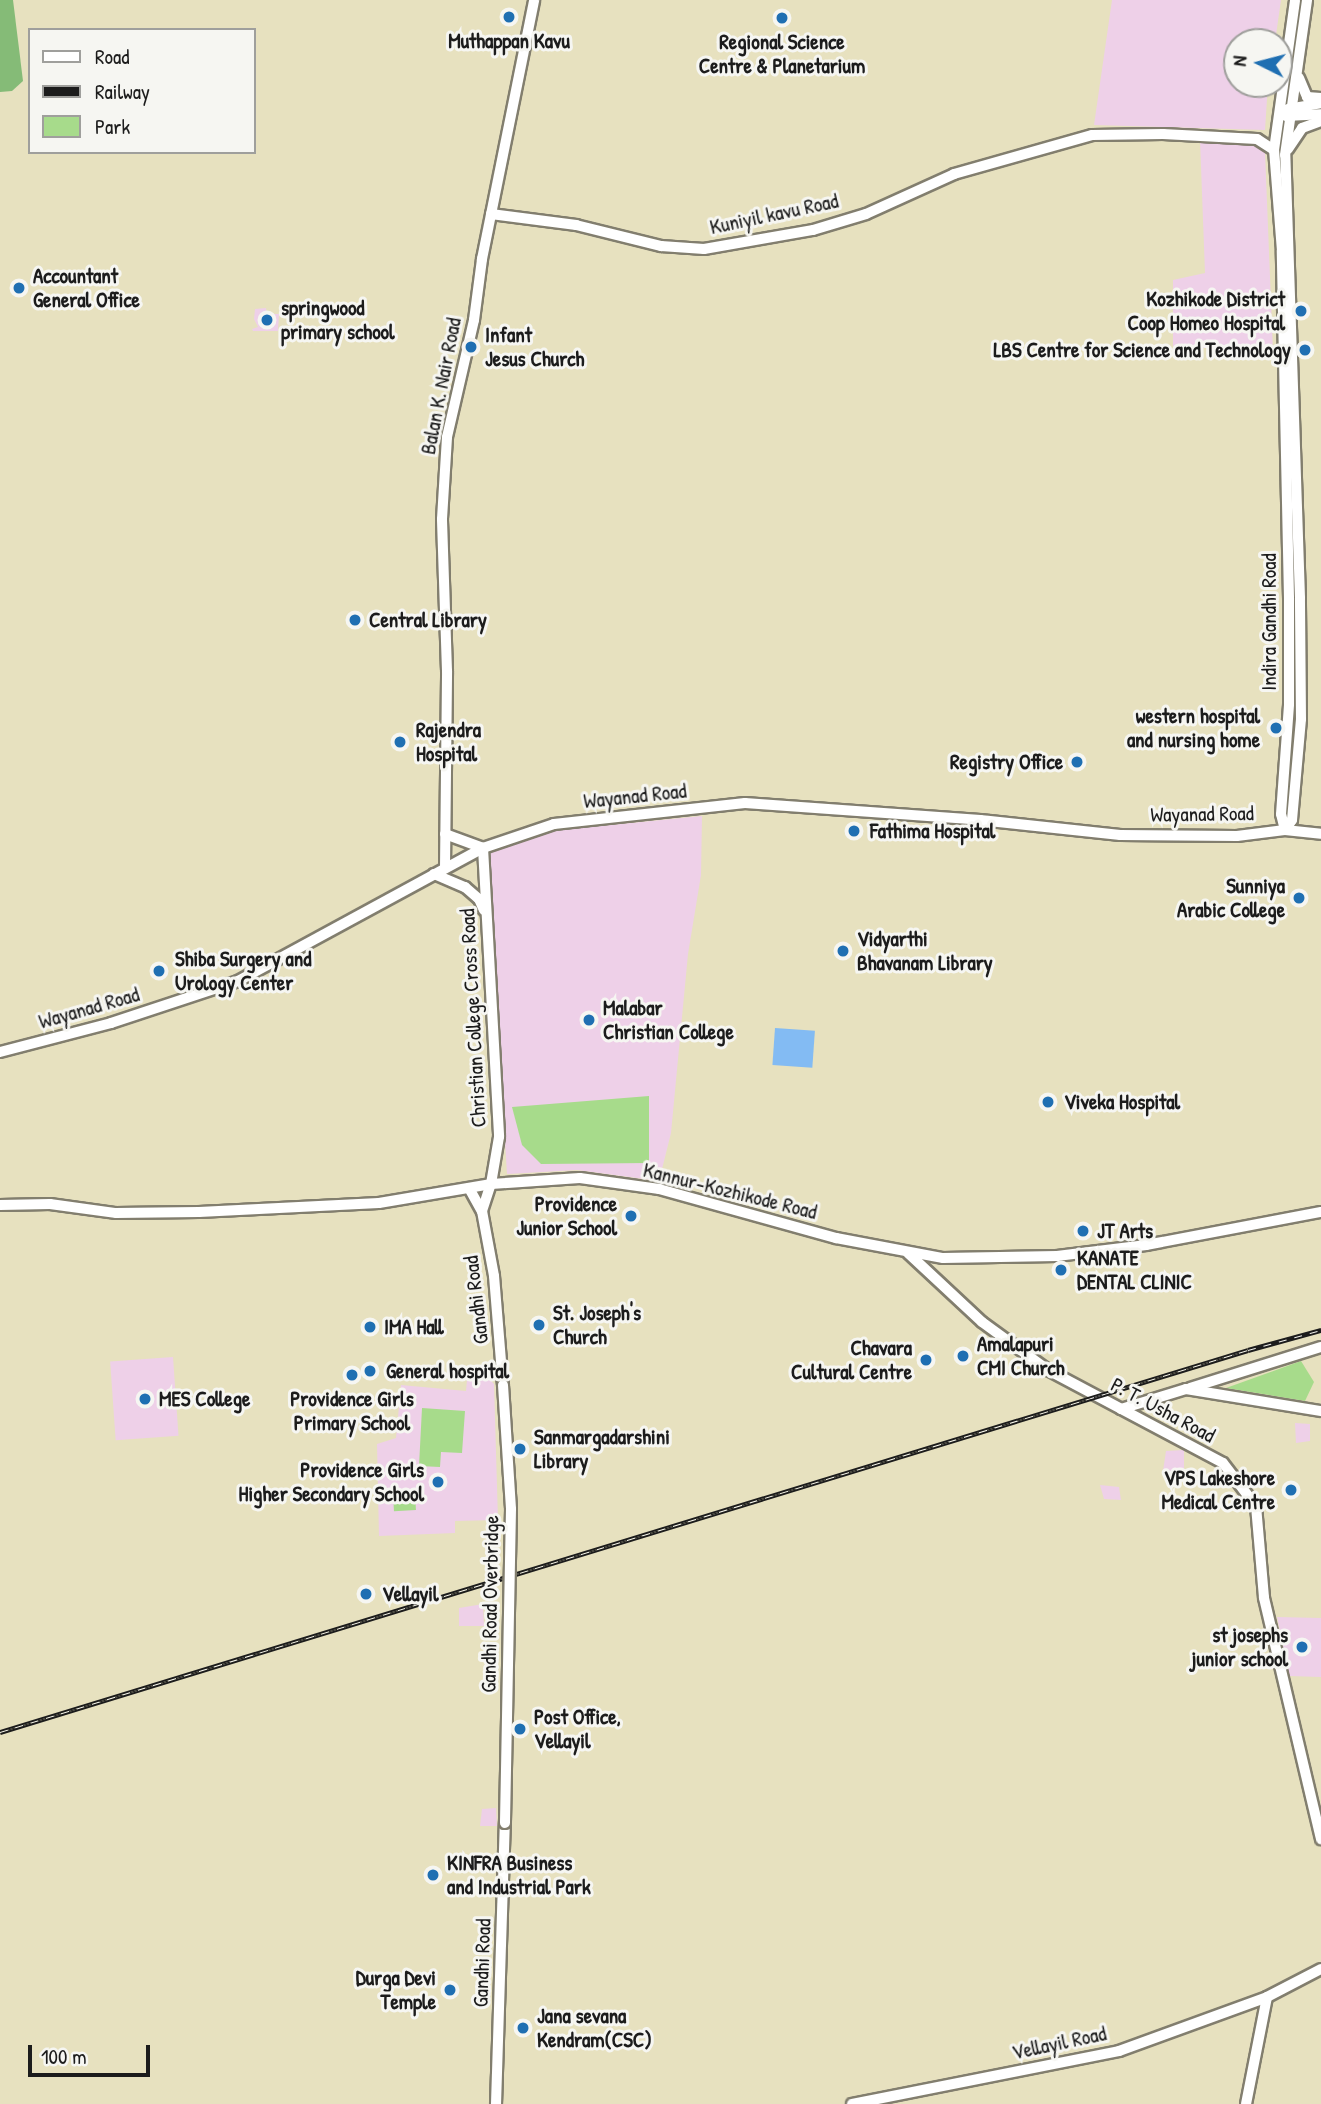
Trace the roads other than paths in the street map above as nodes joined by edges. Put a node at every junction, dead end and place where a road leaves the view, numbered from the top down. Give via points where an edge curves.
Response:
1 (534, 0) edge
2 (1295, 0) edge
3 (1307, 0) edge
4 (1299, 61) junction
5 (1321, 101) edge
6 (1279, 112) junction
7 (1291, 113) junction
8 (1321, 114) edge
9 (1321, 121) edge
10 (1280, 152) junction
11 (491, 214) junction
12 (1285, 830) junction
13 (445, 834) junction
14 (1321, 834) edge
15 (483, 848) junction
16 (445, 868) junction
17 (434, 874) junction
18 (486, 916) junction
19 (0, 1052) edge
20 (491, 1184) junction
21 (469, 1188) junction
22 (0, 1205) edge
23 (482, 1210) junction
24 (1321, 1212) edge
25 (908, 1253) junction
26 (1321, 1347) edge
27 (503, 1385) joint
28 (1186, 1389) junction
29 (1121, 1409) junction
30 (1321, 1411) edge
31 (505, 1823) joint
32 (1321, 1839) edge
33 (1321, 1969) edge
34 (1267, 1997) junction
35 (496, 2104) edge
36 (852, 2104) edge
37 (1246, 2104) edge

1 - 11 main road, Balan K. Nair Road
2 - 6 main road, Indira Gandhi Road
3 - 4 main road, Indira Gandhi Road
4 - 5 main road via 1302,90 1307,97
4 - 7 main road, Indira Gandhi Road
5 - 7 main road
6 - 7 main road
6 - 10 main road, Indira Gandhi Road
7 - 8 main road
7 - 10 main road, Indira Gandhi Road
9 - 10 main road via 1301,128
10 - 11 main road, Kuniyil kavu Road via 1257,139 1092,135 954,174 866,214 813,230 704,249 661,246 576,225
10 - 12 main road, Indira Gandhi Road via 1301,719 1292,820
11 - 13 main road, Balan K. Nair Road via 446,450 442,519 447,671
12 - 14 main road, Wayanad Road
12 - 15 main road, Wayanad Road via 1237,836 1120,835 745,803 554,824
13 - 15 main road
13 - 16 main road, Balan K. Nair Road
15 - 16 main road, Wayanad Road
15 - 18 main road, Christian College Cross Road
16 - 17 main road, Wayanad Road
17 - 18 main road via 465,887 479,899
17 - 19 main road, Wayanad Road via 238,981 98,1027
18 - 20 main road, Christian College Cross Road via 499,1137
20 - 21 main road, Kannur-Kozhikode Road
20 - 23 main road, Gandhi Road
20 - 25 main road, Kannur-Kozhikode Road via 580,1178 659,1189
21 - 22 main road, Kannur-Kozhikode Road via 379,1203 199,1212 116,1213 50,1204
21 - 23 main road, Gandhi Road
23 - 27 main road, Gandhi Road
24 - 25 main road, Kannur-Kozhikode Road via 1159,1243 1058,1256 943,1258
25 - 29 main road, P. T. Usha Road via 993,1330 1048,1370
26 - 28 main road
27 - 31 main road, Gandhi Road Overbridge, bridge via 511,1508
28 - 29 main road
28 - 30 main road
29 - 32 main road, P. T. Usha Road via 1223,1463 1256,1506 1264,1598
31 - 35 main road, Gandhi Road
33 - 34 main road, Vellayil Road
34 - 36 main road, Vellayil Road via 1119,2051
34 - 37 main road

